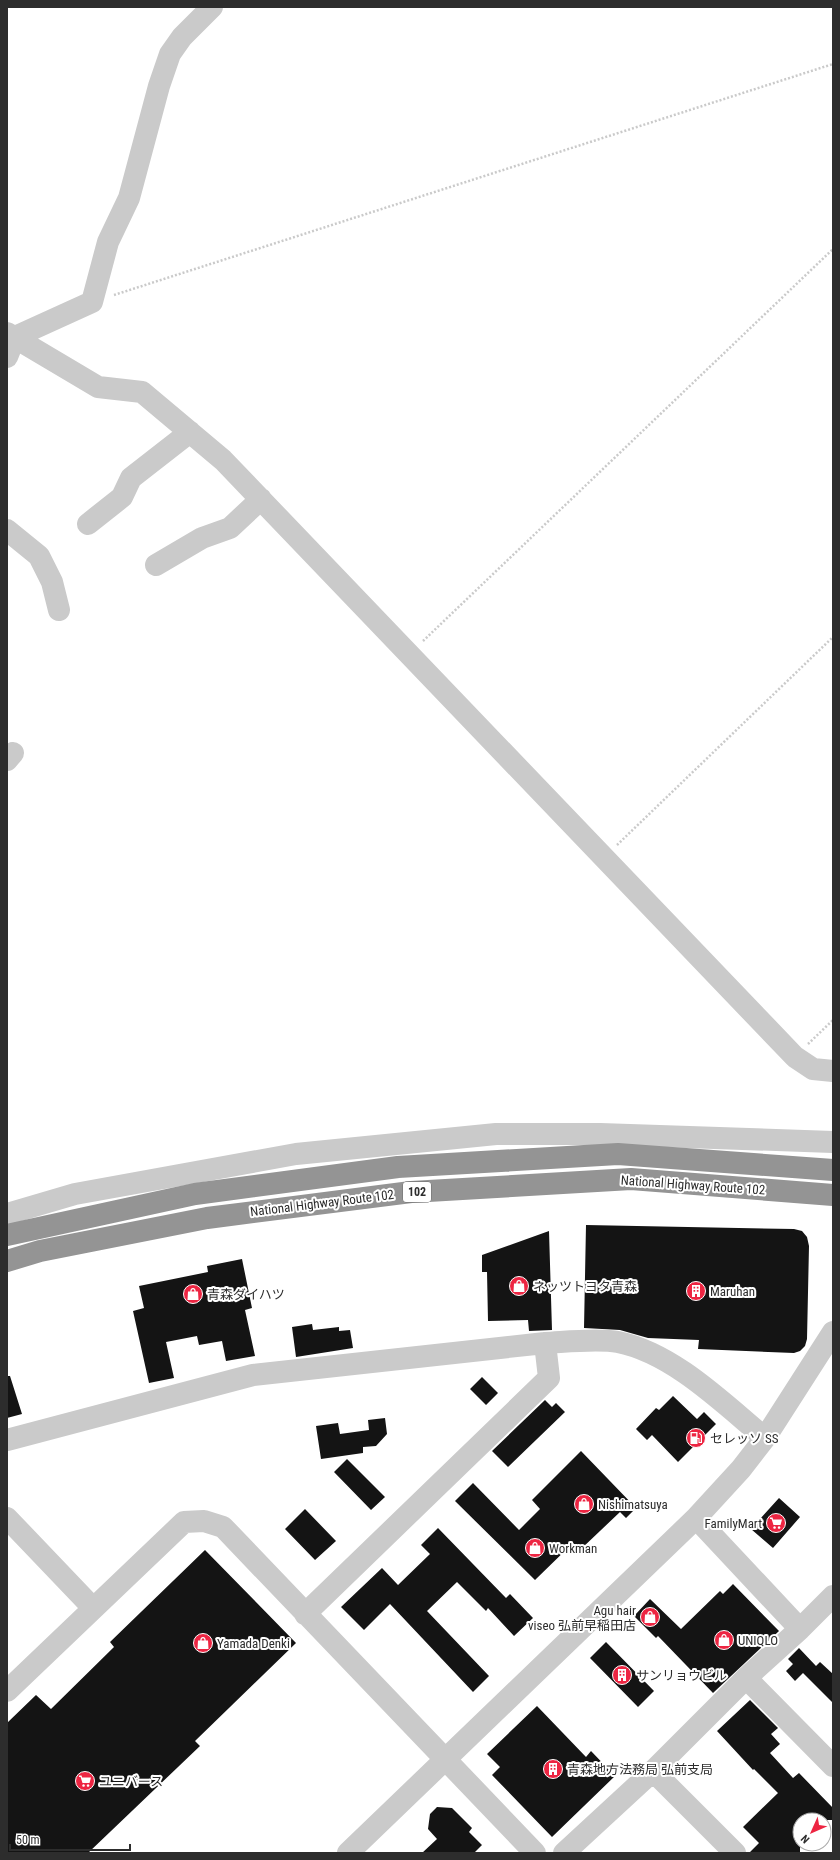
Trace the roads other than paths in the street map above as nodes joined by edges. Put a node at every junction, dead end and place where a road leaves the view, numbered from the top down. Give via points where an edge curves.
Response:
1 (212, 7) edge
2 (11, 335) edge
3 (7, 357) edge
4 (190, 432) junction
5 (261, 499) junction
6 (88, 524) dead end
7 (7, 530) edge
8 (156, 565) dead end
9 (59, 610) dead end
10 (833, 1071) edge
11 (833, 1142) edge
12 (833, 1170) edge
13 (833, 1195) edge
14 (7, 1214) edge
15 (7, 1235) edge
16 (7, 1261) edge
17 (833, 1332) edge
18 (544, 1343) junction
19 (765, 1438) junction
20 (7, 1440) edge
21 (7, 1518) edge
22 (696, 1518) junction
23 (833, 1596) edge
24 (93, 1608) junction
25 (305, 1614) junction
26 (800, 1629) junction
27 (746, 1678) junction
28 (7, 1691) edge
29 (445, 1760) junction
30 (833, 1766) edge
31 (653, 1771) junction
32 (348, 1853) edge
33 (535, 1853) edge
34 (564, 1853) edge
35 (735, 1853) edge

1 - 2 street via 182,37 170,54 159,86 130,198 108,242 92,302
2 - 3 street
2 - 4 street via 98,387 142,392
4 - 5 street via 223,460
4 - 6 street via 131,478 122,497
5 - 8 street via 230,528 202,538
5 - 10 street via 795,1057 813,1069
7 - 9 street via 39,556 52,582
11 - 14 street via 600,1134 496,1134 296,1154 75,1194
12 - 15 highway, National Highway Route 102 / 102 via 618,1154 398,1167 195,1194
13 - 16 highway, National Highway Route 102 / 102 via 630,1179 411,1192 207,1218 40,1251
17 - 19 street
18 - 19 street via 616,1341 648,1352 686,1374
18 - 20 street via 253,1375
18 - 25 street via 549,1378
19 - 22 street via 741,1469
21 - 24 street
22 - 26 street
22 - 29 street
23 - 26 street
24 - 25 street via 184,1522 204,1521 223,1527
24 - 28 street
25 - 29 street
26 - 27 street
27 - 30 street
27 - 31 street
29 - 32 street
29 - 33 street
31 - 34 street
31 - 35 street

